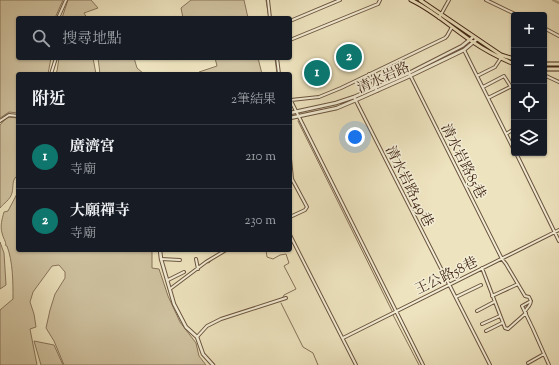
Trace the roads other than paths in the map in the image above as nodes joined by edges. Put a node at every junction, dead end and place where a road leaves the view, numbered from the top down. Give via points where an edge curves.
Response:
1 (66, 0) edge
2 (268, 0) edge
3 (340, 0) edge
4 (380, 0) edge
5 (412, 0) edge
6 (420, 0) edge
7 (449, 0) edge
8 (486, 0) edge
9 (511, 12) edge
10 (59, 16) edge
11 (270, 16) edge
12 (440, 16) junction
13 (292, 20) edge
14 (452, 27) junction
15 (547, 30) edge
16 (559, 36) edge
17 (473, 37) junction
18 (292, 39) edge
19 (477, 39) junction
20 (470, 40) junction
21 (474, 43) junction
22 (464, 50) junction
23 (501, 58) junction
24 (511, 59) edge
25 (55, 60) edge
26 (277, 60) edge
27 (511, 63) edge
28 (547, 64) edge
29 (559, 64) edge
30 (547, 69) edge
31 (559, 69) edge
32 (52, 72) edge
33 (279, 72) edge
34 (409, 73) junction
35 (369, 74) junction
36 (410, 76) junction
37 (478, 76) junction
38 (547, 76) edge
39 (559, 82) edge
40 (511, 86) joint
41 (376, 87) junction
42 (483, 87) junction
43 (377, 91) junction
44 (354, 97) junction
45 (488, 98) junction
46 (292, 100) edge
47 (356, 100) junction
48 (292, 104) edge
49 (296, 112) junction
50 (292, 113) edge
51 (16, 116) edge
52 (298, 116) junction
53 (292, 118) edge
54 (0, 121) edge
55 (511, 131) edge
56 (506, 134) junction
57 (511, 144) edge
58 (517, 156) edge
59 (292, 179) edge
60 (292, 216) edge
61 (559, 230) edge
62 (555, 232) junction
63 (292, 239) edge
64 (559, 241) edge
65 (160, 252) edge
66 (223, 252) edge
67 (161, 259) junction
68 (196, 259) dead end
69 (502, 259) junction
70 (180, 260) dead end
71 (482, 268) junction
72 (198, 269) junction
73 (184, 272) dead end
74 (166, 281) junction
75 (518, 284) junction
76 (450, 285) junction
77 (481, 285) dead end
78 (170, 290) junction
79 (492, 296) junction
80 (456, 297) junction
81 (286, 298) dead end
82 (531, 301) junction
83 (494, 302) junction
84 (396, 311) junction
85 (477, 311) dead end
86 (526, 312) junction
87 (500, 316) junction
88 (503, 323) junction
89 (482, 324) dead end
90 (486, 331) dead end
91 (197, 337) junction
92 (343, 338) junction
93 (544, 354) junction
94 (528, 363) dead end
95 (213, 365) edge
96 (356, 365) edge
97 (423, 365) edge
98 (490, 365) edge
99 (548, 365) edge

1 - 10 street
2 - 11 street
3 - 13 street
4 - 18 street via 378,4
5 - 12 main road
6 - 12 main road
7 - 12 street
8 - 9 street
12 - 14 main road
12 - 17 main road
14 - 20 main road
14 - 35 street via 445,38
15 - 16 street
17 - 19 main road
17 - 20 street, 清水岩路
19 - 21 street, 清水岩路
19 - 24 main road
20 - 21 main road
20 - 34 street, 清水岩路
21 - 22 street, 清水岩路
21 - 23 main road
22 - 36 street, 清水岩路
22 - 37 street
23 - 27 main road
23 - 37 street via 495,68
25 - 32 street
26 - 33 street
28 - 29 main road
30 - 31 main road
34 - 36 street, 清水岩路85巷
34 - 41 street, 清水岩路
35 - 41 street
35 - 46 street via 319,97
36 - 43 street, 清水岩路
36 - 69 street, 清水岩路85巷
37 - 42 street
38 - 39 street
40 - 42 street via 504,76
40 - 45 street
41 - 43 street
41 - 44 street, 清水岩路
42 - 45 street
43 - 47 street, 清水岩路
44 - 47 street, 清水岩路149巷
44 - 49 street, 清水岩路
45 - 56 street
47 - 52 street, 清水岩路 via 337,108
47 - 76 street, 清水岩路149巷
48 - 49 street
49 - 50 street, 清水岩路
49 - 52 street
51 - 54 street via 9,114
52 - 53 street, 清水岩路
52 - 84 street
55 - 56 street
56 - 57 street
58 - 62 street
59 - 60 street via 307,207
61 - 62 street, 王公路58巷
62 - 64 street
62 - 69 street, 王公路58巷
63 - 92 street
65 - 67 street
66 - 72 street
67 - 70 street
67 - 74 street
68 - 72 street
69 - 71 street, 王公路58巷
69 - 75 street, 清水岩路85巷
71 - 76 street, 王公路58巷
71 - 79 street
72 - 78 street
73 - 74 street
74 - 78 street
75 - 79 street
75 - 82 street, 清水岩路85巷
76 - 80 street, 清水岩路149巷
76 - 84 street, 王公路58巷
77 - 80 street
78 - 91 street via 186,328
79 - 83 street
80 - 98 street, 清水岩路149巷
81 - 91 street via 221,319 207,326
82 - 86 street
82 - 86 street via 522,306
83 - 85 street
83 - 87 street
84 - 92 street, 王公路58巷
84 - 97 street
86 - 88 street via 508,329
86 - 93 street
87 - 88 street
87 - 89 street
88 - 90 street
91 - 95 street via 203,354
92 - 96 street
93 - 94 street
93 - 99 street

